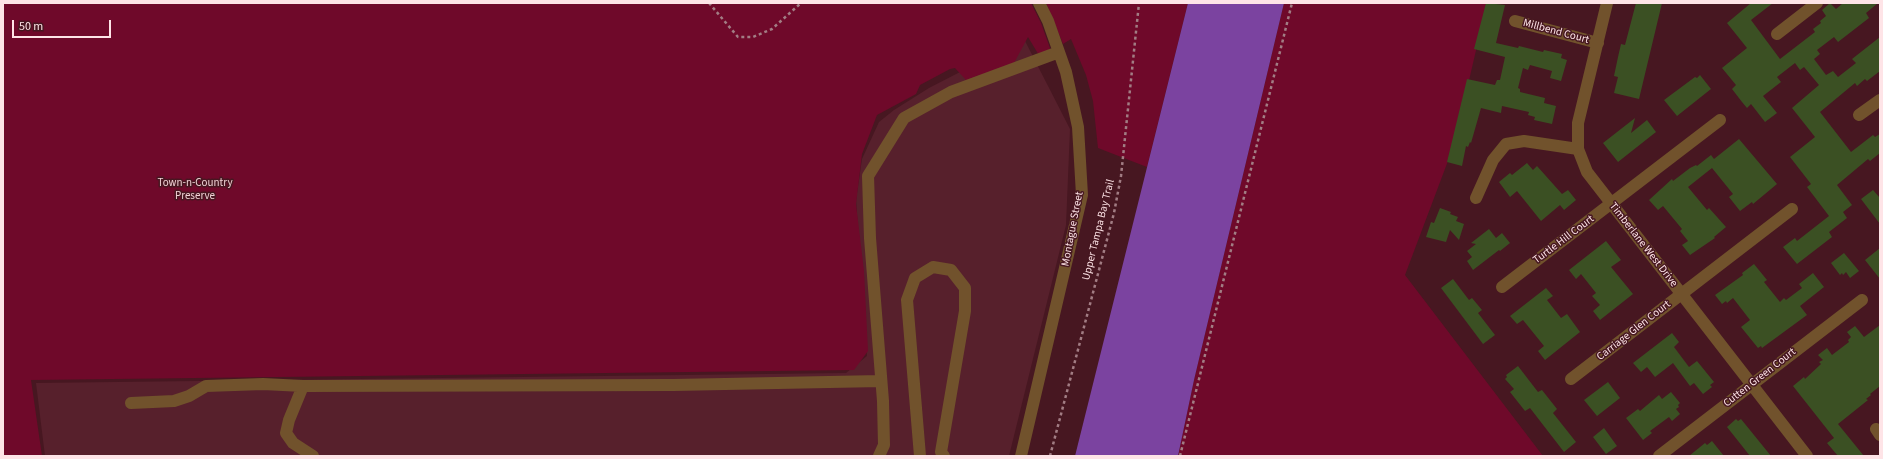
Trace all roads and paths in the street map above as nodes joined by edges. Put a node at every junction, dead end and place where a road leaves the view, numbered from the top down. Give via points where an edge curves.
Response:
1 (709, 3) edge
2 (801, 3) edge
3 (1039, 3) edge
4 (1138, 3) edge
5 (1292, 3) edge
6 (1607, 3) edge
7 (1817, 3) edge
8 (1515, 21) dead end
9 (1777, 34) dead end
10 (1598, 43) junction
11 (1059, 52) junction
12 (1880, 100) edge
13 (1859, 115) dead end
14 (1720, 120) dead end
15 (1578, 149) junction
16 (1476, 198) dead end
17 (1611, 204) junction
18 (1792, 209) dead end
19 (1502, 287) dead end
20 (1681, 294) junction
21 (1862, 300) dead end
22 (1571, 379) dead end
23 (882, 381) junction
24 (1751, 385) junction
25 (303, 386) junction
26 (130, 403) dead end
27 (313, 456) edge
28 (878, 456) edge
29 (920, 456) edge
30 (944, 456) edge
31 (1021, 456) edge
32 (1050, 456) edge
33 (1180, 456) edge
34 (1659, 456) edge
35 (1807, 456) edge

1 - 2 path via 738,36 752,37 772,29
3 - 11 street, Montague Street
4 - 32 path, Upper Tampa Bay Trail via 1122,169 1114,213
5 - 33 path
6 - 10 street, Timberlane West Drive
7 - 9 street
8 - 10 street, Millbend Court
10 - 15 street, Timberlane West Drive via 1578,123
11 - 23 street via 951,92 904,118 868,176 870,238
11 - 31 street, Montague Street via 1078,127 1082,195
12 - 13 street
14 - 17 street, Turtle Hill Court
15 - 16 street via 1524,141 1506,144 1493,160
15 - 17 street, Timberlane West Drive via 1587,172
17 - 19 street, Turtle Hill Court
17 - 20 street, Timberlane West Drive
18 - 20 street, Carriage Glen Court
20 - 22 street, Carriage Glen Court
20 - 24 street, Timberlane West Drive
21 - 24 street, Cutten Green Court
23 - 25 street via 672,385
23 - 28 street via 884,445
24 - 34 street, Cutten Green Court
24 - 35 street, Timberlane West Drive
25 - 26 street via 206,386 174,401
25 - 27 street via 286,433 293,443
29 - 30 street via 907,300 915,278 932,267 951,270 965,288 965,311 941,452

